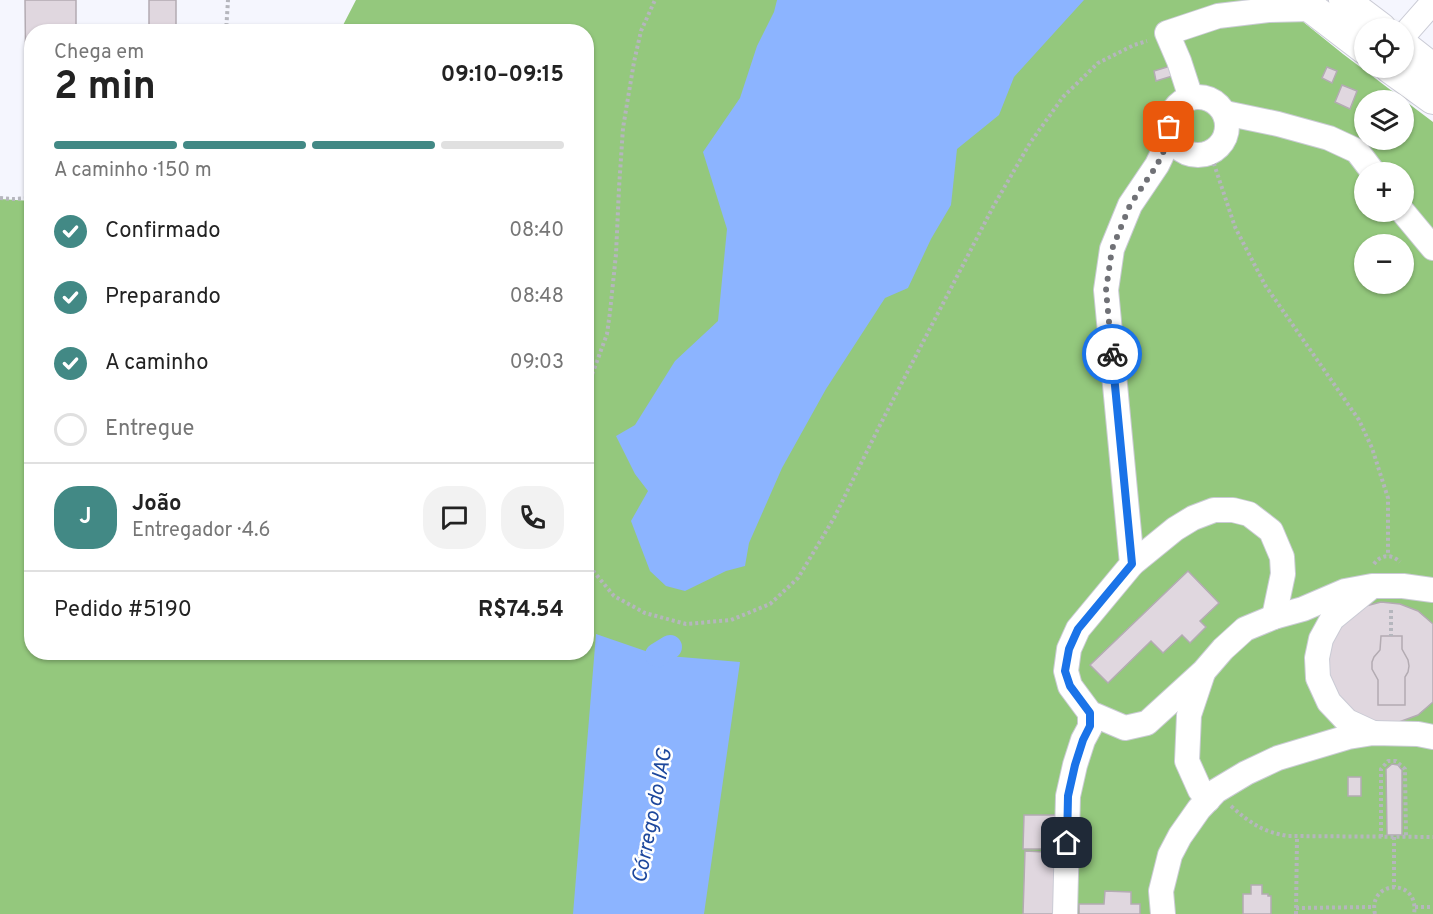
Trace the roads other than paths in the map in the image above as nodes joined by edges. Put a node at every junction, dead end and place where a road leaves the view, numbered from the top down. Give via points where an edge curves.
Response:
1 (1237, 0) edge
2 (1344, 0) edge
3 (1433, 2) edge
4 (1306, 4) edge
5 (1218, 16) junction
6 (1368, 18) edge
7 (1414, 24) edge
8 (1354, 41) edge
9 (1414, 54) edge
10 (1433, 69) edge
11 (1404, 78) edge
12 (1191, 98) junction
13 (1433, 99) edge
14 (1225, 113) junction
15 (1171, 136) junction
16 (1365, 162) edge
17 (1411, 222) edge
18 (1433, 248) edge
19 (1132, 564) junction
20 (1372, 586) junction
21 (1404, 586) junction
22 (1433, 590) edge
23 (1433, 605) edge
24 (1274, 617) junction
25 (1204, 671) junction
26 (1090, 713) junction
27 (1428, 731) edge
28 (1373, 733) junction
29 (1212, 796) junction
30 (1065, 914) edge
31 (1163, 914) edge

1 - 5 lane
2 - 6 main road
3 - 7 lane
4 - 5 lane
4 - 8 main road
5 - 12 lane via 1167,33
9 - 10 main road
11 - 13 main road
12 - 14 lane via 1214,101
12 - 15 lane via 1174,109
14 - 15 lane via 1224,140 1210,152 1201,155 1183,151
14 - 16 lane via 1329,138 1357,151
15 - 19 lane via 1130,205 1112,249 1106,290
17 - 18 lane
19 - 24 lane via 1193,518 1214,510 1249,514 1271,531 1282,557 1283,574
19 - 26 lane via 1082,623 1069,649 1065,671 1070,686
20 - 21 lane
20 - 24 lane via 1345,591
20 - 28 lane via 1332,619 1321,639 1317,658 1318,678 1329,702 1347,721
21 - 22 lane
21 - 23 lane
24 - 25 lane via 1245,628
25 - 26 lane via 1147,723 1125,728
25 - 29 lane via 1189,715 1186,761 1200,790
26 - 30 lane via 1090,726 1068,796
27 - 28 lane
28 - 29 lane via 1348,736 1278,758
29 - 31 lane via 1199,809 1170,855 1161,891

